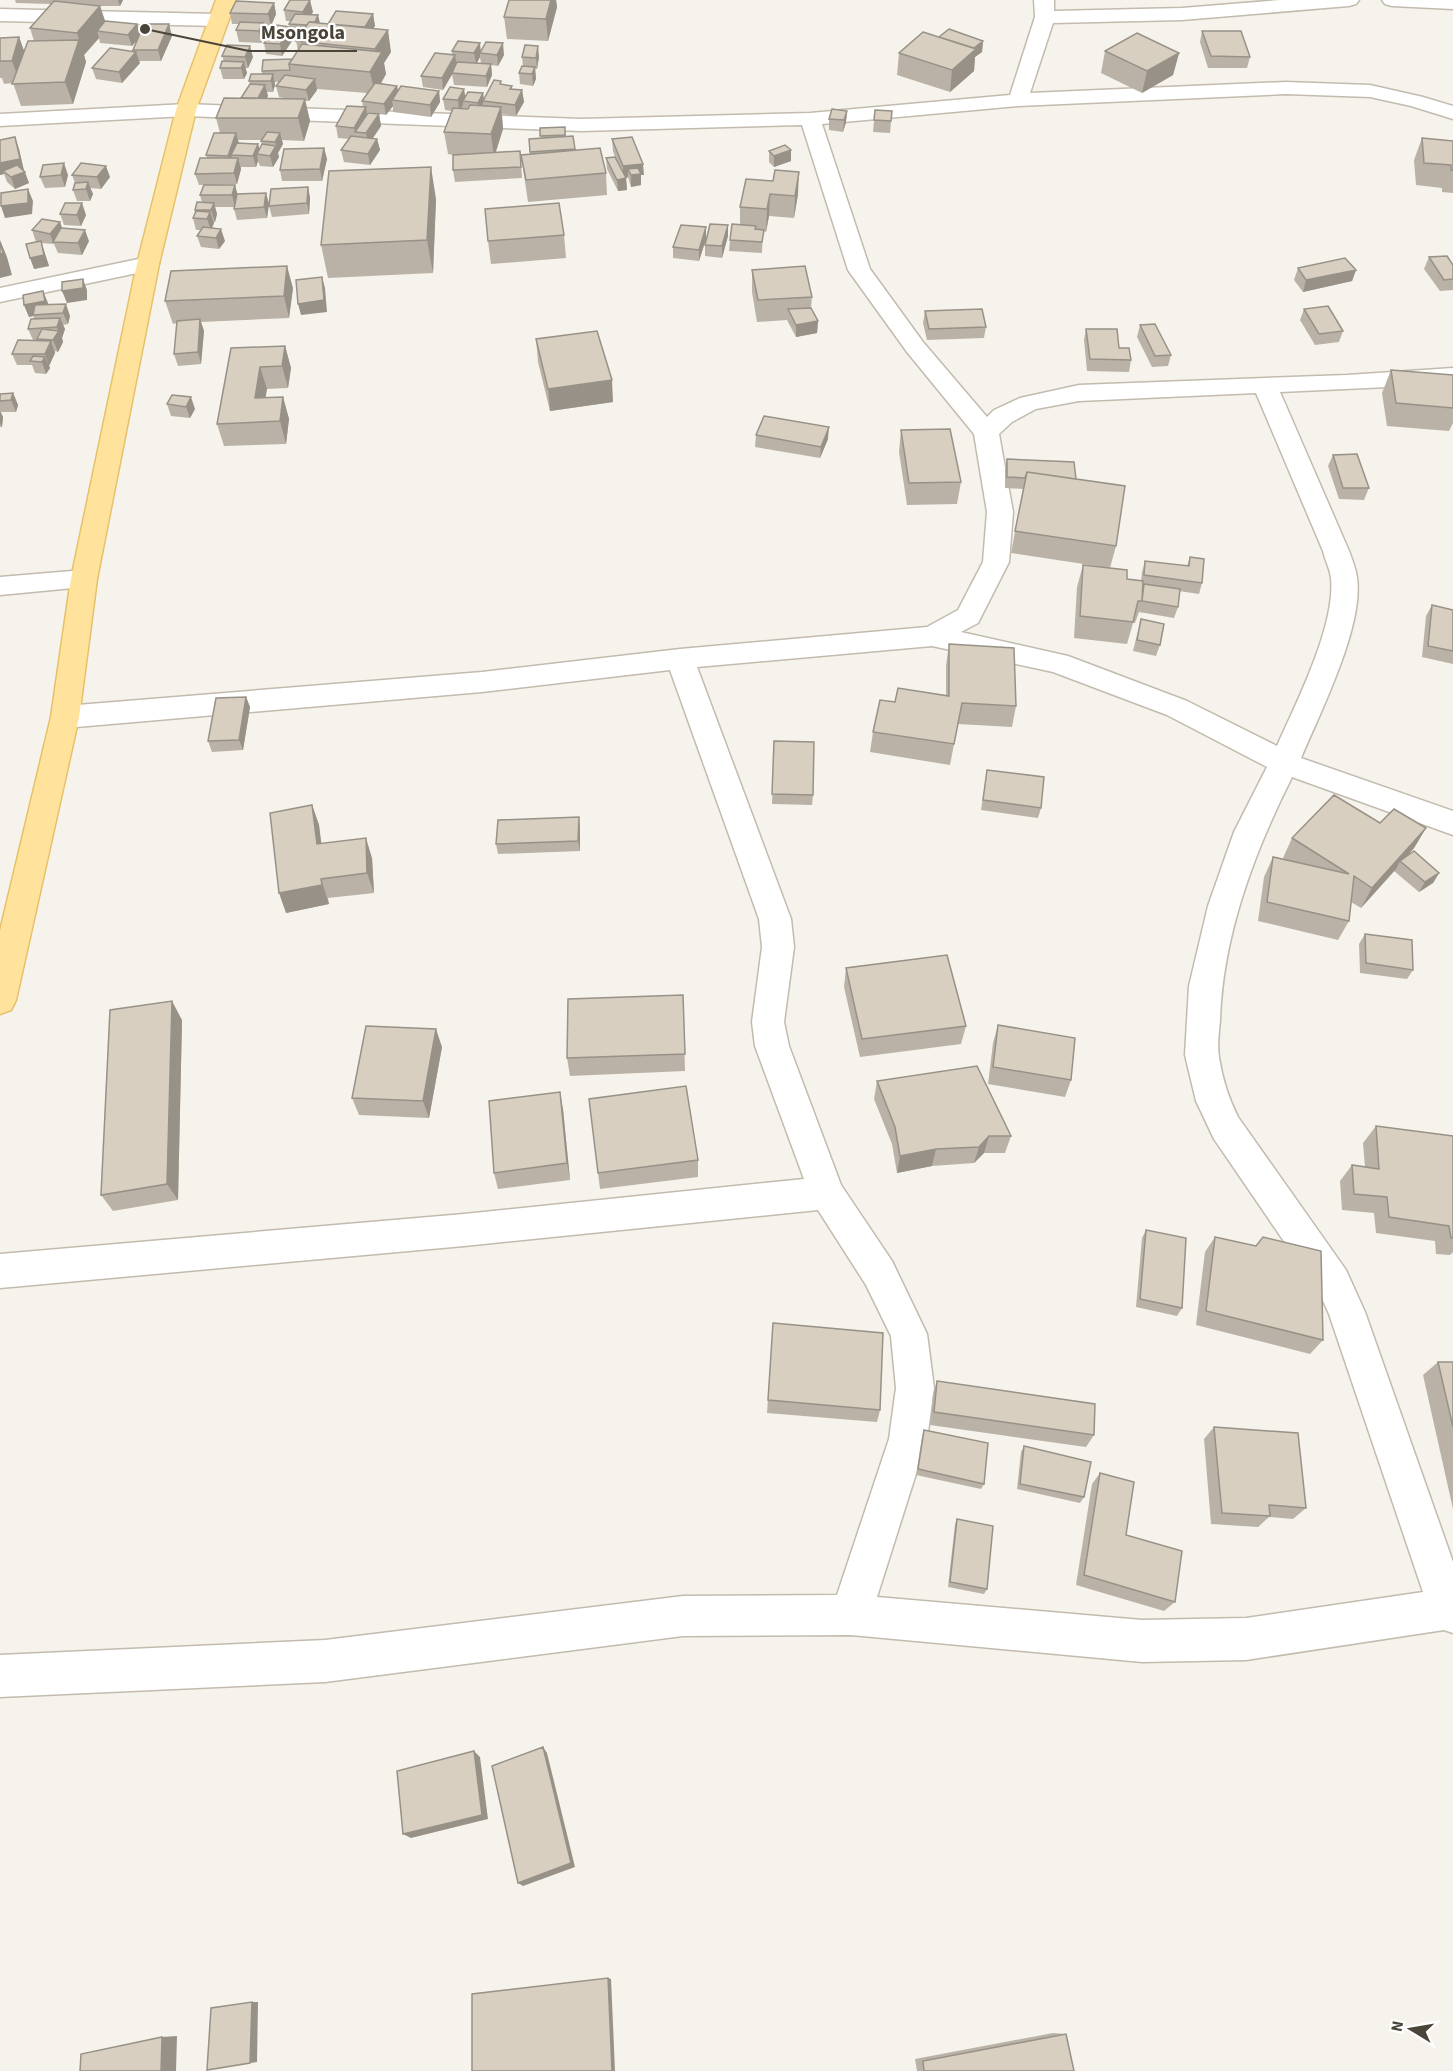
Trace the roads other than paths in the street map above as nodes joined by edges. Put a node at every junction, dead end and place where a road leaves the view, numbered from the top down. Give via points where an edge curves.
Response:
1 (1349, 0) edge
2 (1392, 0) edge
3 (1453, 3) edge
4 (1045, 9) edge
5 (222, 10) edge
6 (0, 15) edge
7 (1018, 100) junction
8 (186, 110) junction
9 (1453, 113) edge
10 (810, 119) junction
11 (0, 120) edge
12 (148, 264) junction
13 (0, 295) edge
14 (1453, 376) edge
15 (1265, 386) junction
16 (986, 432) junction
17 (84, 579) junction
18 (0, 586) edge
19 (932, 636) junction
20 (680, 659) junction
21 (65, 717) junction
22 (1284, 763) junction
23 (1453, 822) edge
24 (0, 1000) edge
25 (827, 1193) junction
26 (0, 1270) edge
27 (1452, 1610) edge
28 (851, 1615) junction
29 (0, 1676) edge

1 - 4 street via 1182,14
2 - 3 street
4 - 7 street
5 - 6 street
5 - 8 main road
7 - 9 street via 1333,88 1370,91
7 - 10 street
8 - 10 street via 581,125
8 - 11 street
8 - 12 main road
10 - 16 street via 859,270 915,347
12 - 13 street
12 - 17 main road
14 - 15 street
15 - 16 street via 1079,393 1029,403 1003,416
15 - 22 street via 1344,578 1342,610 1324,672
16 - 19 street via 1000,512 996,562 968,616
17 - 18 street
17 - 21 main road
19 - 20 street
19 - 22 street via 1058,663 1176,708
20 - 21 street via 482,682
20 - 25 street via 775,919 778,948 768,1022 772,1046
21 - 24 main road
22 - 23 street
22 - 27 street via 1250,832 1224,906 1205,986 1202,1056 1213,1101 1226,1128 1333,1282 1347,1312
25 - 26 street via 464,1230
25 - 28 street via 879,1273 909,1334 915,1388 908,1439
27 - 28 street via 1246,1639 1142,1641
28 - 29 street via 683,1616 325,1661

